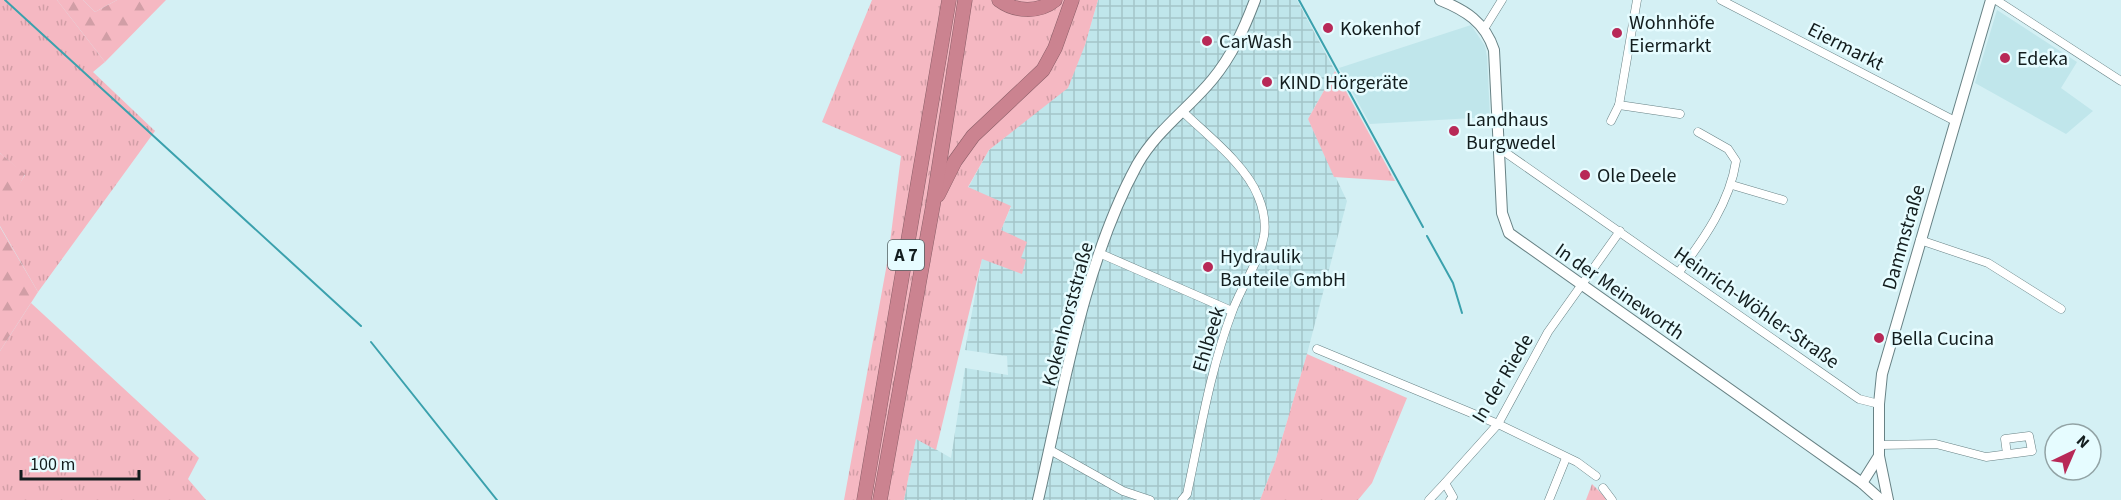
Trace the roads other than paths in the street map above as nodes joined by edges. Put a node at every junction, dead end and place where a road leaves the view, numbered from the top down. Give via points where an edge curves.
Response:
1 (949, 0) edge
2 (965, 0) edge
3 (999, 0) edge
4 (1055, 0) edge
5 (1072, 0) edge
6 (1255, 0) edge
7 (1440, 0) edge
8 (1502, 0) edge
9 (1637, 0) edge
10 (1721, 0) edge
11 (1990, 0) edge
12 (1996, 0) edge
13 (1484, 29) junction
14 (2121, 81) edge
15 (1619, 105) junction
16 (1182, 111) junction
17 (1680, 114) dead end
18 (1611, 121) dead end
19 (1955, 121) junction
20 (1698, 132) dead end
21 (1499, 148) junction
22 (1732, 185) junction
23 (1784, 200) dead end
24 (933, 205) junction
25 (1620, 231) junction
26 (1920, 240) junction
27 (1099, 254) junction
28 (1679, 273) junction
29 (1582, 287) junction
30 (2061, 309) dead end
31 (1232, 311) junction
32 (1317, 349) dead end
33 (1879, 404) junction
34 (1498, 424) junction
35 (1050, 450) junction
36 (1879, 450) junction
37 (2007, 454) dead end
38 (1566, 458) junction
39 (1596, 476) dead end
40 (1445, 483) junction
41 (1862, 483) junction
42 (1603, 488) dead end
43 (1453, 499) edge
44 (864, 500) edge
45 (880, 500) edge
46 (1038, 500) edge
47 (1150, 500) edge
48 (1182, 500) edge
49 (1429, 500) edge
50 (1549, 500) edge
51 (1612, 500) edge
52 (1881, 500) edge
53 (1888, 500) edge

1 - 44 highway, A 7
2 - 24 highway, A 7
3 - 4 highway via 1015,9 1025,9 1043,7
5 - 24 highway via 1043,70 973,136 955,161
6 - 16 main road, Kokenhorststraße via 1233,51
7 - 13 main road via 1469,14
8 - 13 street
9 - 15 street
10 - 19 street, Eiermarkt
11 - 19 main road, Dammstraße
12 - 14 street
13 - 21 main road, In der Meineworth via 1494,50
15 - 17 street
15 - 18 street
16 - 27 main road, Kokenhorststraße via 1154,141 1137,167
16 - 31 street, Ehlbeek via 1247,176 1263,214 1264,238 1258,257
19 - 26 main road, Dammstraße
20 - 22 street via 1728,149 1736,160
21 - 25 street, Heinrich-Wöhler-Straße
21 - 29 main road, In der Meineworth via 1502,213 1509,233
22 - 23 street
22 - 28 street
24 - 45 highway, A 7
25 - 28 street, Heinrich-Wöhler-Straße
25 - 29 street
26 - 30 street via 1988,263
26 - 33 main road, Dammstraße via 1882,374
27 - 31 street
27 - 35 main road, Kokenhorststraße
28 - 33 street, Heinrich-Wöhler-Straße via 1859,399
29 - 34 street, In der Riede via 1548,332
29 - 41 main road, In der Meineworth
31 - 48 street, Ehlbeek via 1187,494
32 - 34 street
33 - 36 main road, Dammstraße
34 - 38 street
34 - 40 street, In der Riede
35 - 46 main road, Kokenhorststraße
35 - 47 street via 1123,491
36 - 37 street via 1936,444 1986,457
36 - 41 main road
36 - 53 main road, Dammstraße
38 - 39 street
38 - 50 street
40 - 43 street
40 - 49 street, In der Riede
41 - 52 main road, In der Meineworth
42 - 51 street

